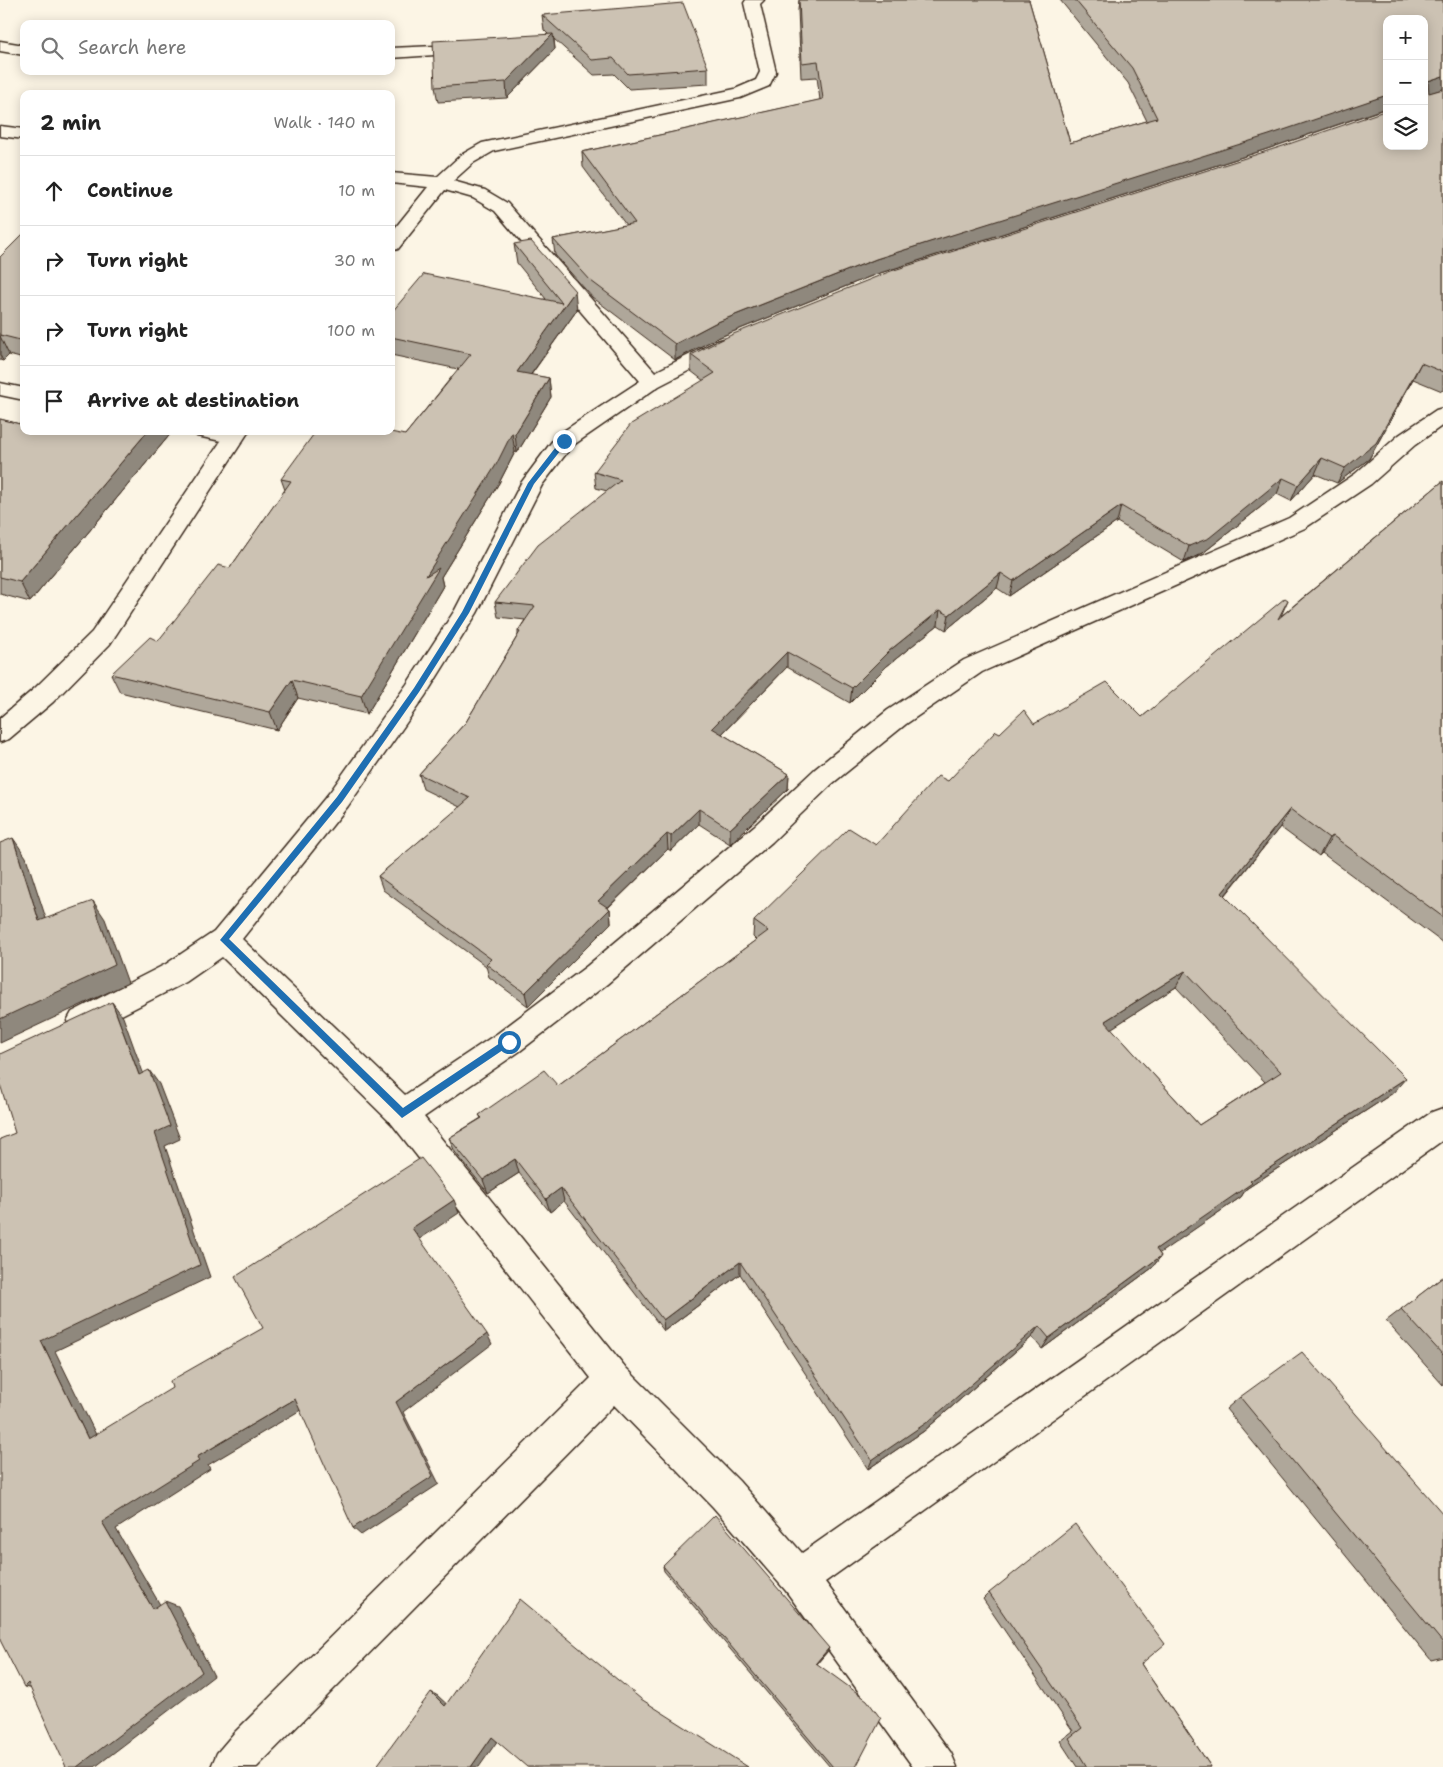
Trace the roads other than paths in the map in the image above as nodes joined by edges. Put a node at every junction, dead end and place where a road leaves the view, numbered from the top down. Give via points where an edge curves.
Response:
1 (756, 0) edge
2 (0, 46) edge
3 (20, 49) edge
4 (458, 50) edge
5 (395, 53) edge
6 (0, 131) edge
7 (20, 134) edge
8 (395, 178) edge
9 (441, 183) junction
10 (395, 239) edge
11 (739, 339) edge
12 (652, 382) junction
13 (0, 389) edge
14 (20, 393) edge
15 (1443, 415) edge
16 (235, 435) edge
17 (0, 732) edge
18 (224, 940) junction
19 (61, 1031) edge
20 (402, 1114) junction
21 (1443, 1122) edge
22 (614, 1380) junction
23 (799, 1578) junction
24 (232, 1767) edge
25 (937, 1767) edge

1 - 9 street via 752,3 768,72 763,83 740,93 488,147 467,159
2 - 3 street
4 - 5 street
6 - 7 street
8 - 9 street
9 - 10 street
9 - 12 street via 479,194 500,207
11 - 12 street
12 - 18 street via 564,441 553,455 532,483 465,613 416,690 340,799
13 - 14 street
15 - 20 street via 1406,440 1364,479 1297,523 973,666 897,717 824,776 763,834 597,975 509,1042
16 - 17 street via 101,638 44,695
18 - 19 street via 176,973
18 - 20 street
20 - 22 street
21 - 23 street
22 - 23 street via 726,1494
22 - 24 street via 255,1740
23 - 25 street

